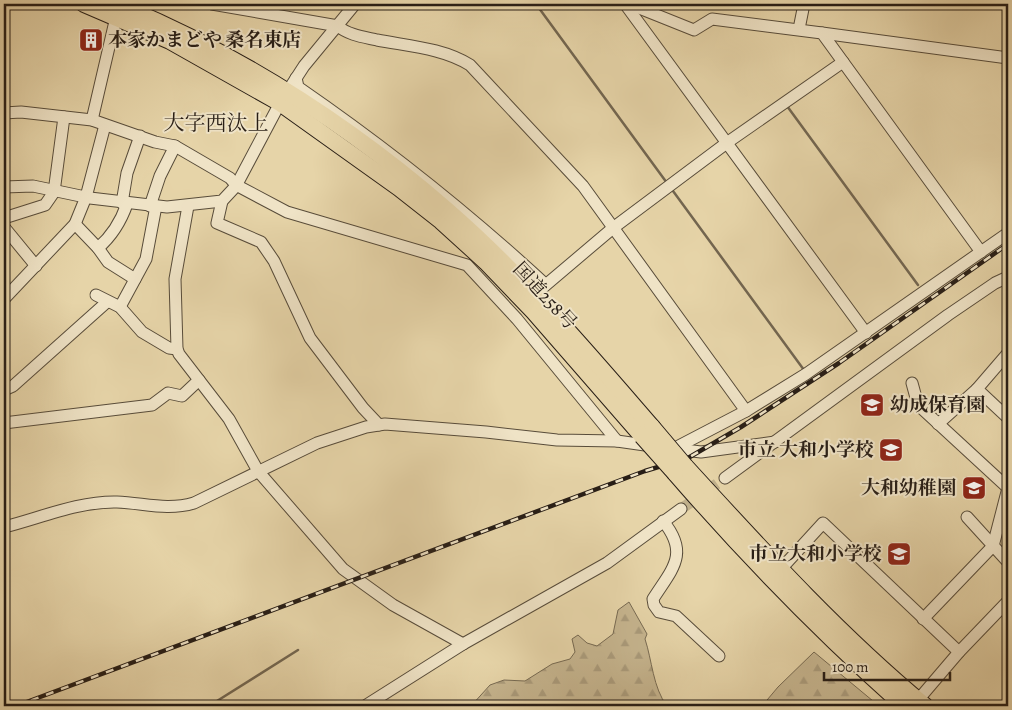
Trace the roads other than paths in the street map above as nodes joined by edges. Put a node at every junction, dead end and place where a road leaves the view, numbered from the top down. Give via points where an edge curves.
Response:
1 (84, 4) edge
2 (212, 4) edge
3 (355, 4) edge
4 (625, 4) edge
5 (629, 4) edge
6 (804, 4) edge
7 (119, 8) edge
8 (267, 8) edge
9 (338, 26) junction
10 (799, 29) junction
11 (822, 32) junction
12 (1008, 58) edge
13 (843, 62) junction
14 (288, 91) junction
15 (4, 113) edge
16 (64, 117) junction
17 (92, 120) junction
18 (105, 125) junction
19 (140, 136) junction
20 (728, 142) junction
21 (175, 146) junction
22 (236, 185) junction
23 (4, 186) edge
24 (54, 192) junction
25 (86, 198) junction
26 (222, 200) junction
27 (125, 204) junction
28 (153, 206) junction
29 (188, 206) junction
30 (4, 218) edge
31 (75, 224) junction
32 (4, 227) edge
33 (614, 228) junction
34 (1008, 232) edge
35 (98, 248) junction
36 (982, 252) junction
37 (36, 266) junction
38 (1008, 277) edge
39 (135, 279) junction
40 (96, 295) dead end
41 (4, 299) edge
42 (107, 302) junction
43 (120, 307) junction
44 (866, 333) junction
45 (177, 349) junction
46 (1008, 353) edge
47 (199, 380) junction
48 (912, 384) dead end
49 (977, 389) junction
50 (4, 390) edge
51 (746, 411) junction
52 (1008, 418) edge
53 (4, 423) edge
54 (938, 424) junction
55 (380, 425) junction
56 (617, 441) junction
57 (775, 442) junction
58 (675, 448) junction
59 (680, 470) junction
60 (258, 471) junction
61 (725, 478) tunnel mouth
62 (1008, 488) edge
63 (681, 509) tunnel mouth
64 (967, 517) dead end
65 (663, 521) junction
66 (4, 526) edge
67 (992, 546) junction
68 (1008, 562) edge
69 (780, 570) junction
70 (1008, 602) edge
71 (923, 619) junction
72 (463, 644) junction
73 (959, 652) junction
74 (718, 656) dead end
75 (915, 704) edge
76 (365, 706) edge

1 - 7 highway, 国道258号
2 - 8 street
3 - 9 street
4 - 20 street
5 - 10 street via 694,30 712,19
6 - 10 street
7 - 14 highway, 国道258号 via 222,54
7 - 17 street
8 - 9 street
9 - 14 street
9 - 33 street via 361,36 450,54 470,65 583,186
10 - 11 street
11 - 12 street
11 - 13 street
13 - 20 street
13 - 36 street
14 - 22 street
14 - 33 street via 298,87 362,131 501,243 543,287
14 - 59 highway, 国道258号, bridge via 372,150 446,210 533,294
15 - 16 street
16 - 17 street
16 - 24 street
17 - 18 street
18 - 19 street
18 - 25 street
19 - 21 street
19 - 27 street via 127,173
20 - 33 street
20 - 44 street
21 - 22 street via 230,178
21 - 28 street via 160,176
22 - 26 street
22 - 56 street via 287,212 468,264 519,316
23 - 24 street via 33,186
24 - 25 street
24 - 30 street via 46,205
25 - 27 street
25 - 31 street
26 - 29 street
26 - 55 street via 217,223 260,242 274,261 310,338
27 - 28 street
27 - 35 street via 121,219 106,242
28 - 29 street
28 - 39 street via 146,259
29 - 45 street via 175,279
31 - 35 street
31 - 37 street
32 - 37 street
33 - 51 street
34 - 36 street
35 - 39 street via 108,262
36 - 44 street
37 - 41 street
38 - 57 street via 948,315
39 - 43 street
40 - 42 street
42 - 43 street
42 - 50 street via 13,386
43 - 45 street via 142,332 169,348
44 - 51 street
45 - 47 street
46 - 49 street
47 - 53 street via 182,396 168,393 152,405
47 - 60 street via 229,419
48 - 54 street via 918,405
49 - 52 street
49 - 54 street
51 - 58 street
54 - 62 street
55 - 56 street via 557,440
55 - 60 street via 317,442
56 - 58 street
57 - 58 street via 701,452
57 - 61 street
59 - 69 highway, 国道258号
59 - 75 highway, 国道258号 via 730,537 793,603
60 - 66 street via 180,508 96,503
60 - 72 street via 343,569 393,605
62 - 67 street
63 - 65 street
64 - 67 street
65 - 72 street via 607,564
65 - 74 street via 677,542 677,561 653,599 654,606 658,612 676,616
67 - 68 street
67 - 71 street
69 - 71 street via 823,524
69 - 75 highway, 国道258号
70 - 73 street
71 - 73 street
72 - 76 street
73 - 75 street

